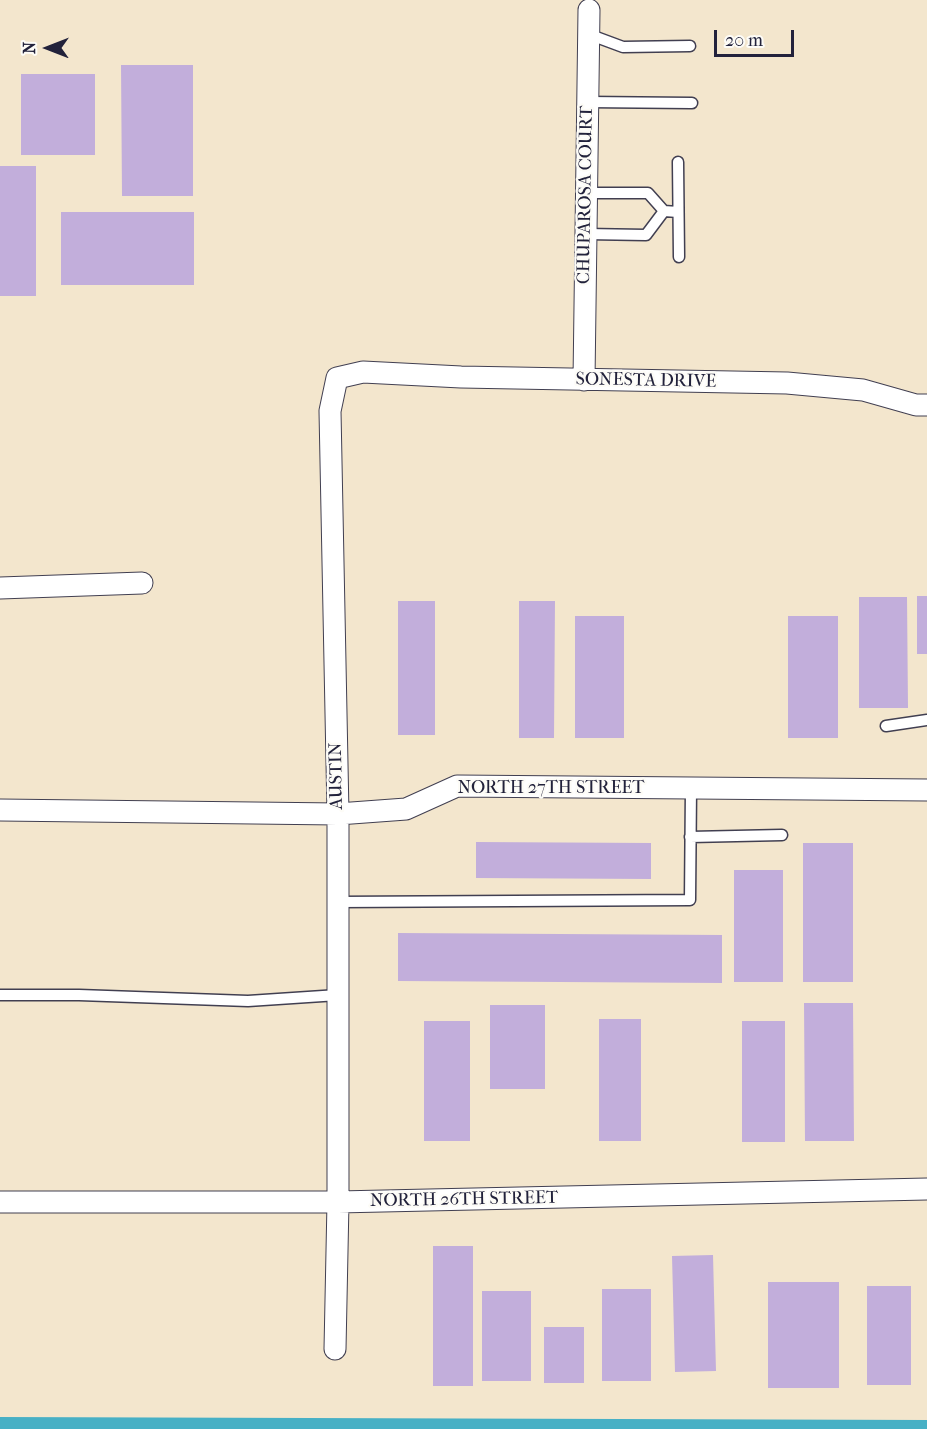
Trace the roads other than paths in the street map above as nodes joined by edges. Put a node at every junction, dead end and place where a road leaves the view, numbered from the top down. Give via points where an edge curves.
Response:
1 (589, 10) dead end
2 (588, 34) junction
3 (690, 46) dead end
4 (587, 102) junction
5 (692, 103) dead end
6 (678, 162) dead end
7 (586, 193) junction
8 (664, 212) junction
9 (678, 212) junction
10 (586, 234) junction
11 (679, 257) dead end
12 (363, 372) joint
13 (584, 380) junction
14 (927, 405) edge
15 (142, 583) dead end
16 (0, 588) edge
17 (927, 720) edge
18 (886, 726) dead end
19 (691, 788) junction
20 (927, 790) edge
21 (0, 810) edge
22 (338, 814) junction
23 (782, 835) dead end
24 (690, 837) junction
25 (338, 902) junction
26 (0, 995) edge
27 (338, 995) junction
28 (927, 1190) edge
29 (0, 1202) edge
30 (338, 1202) junction
31 (335, 1350) dead end

1 - 2 street, CHUPAROSA COURT
2 - 3 lane via 623,47
2 - 4 street, CHUPAROSA COURT
4 - 5 lane
4 - 7 street, CHUPAROSA COURT
6 - 9 lane
7 - 8 lane via 648,193
7 - 10 street, CHUPAROSA COURT
8 - 9 lane
8 - 10 lane via 646,234
9 - 11 lane
10 - 13 street, CHUPAROSA COURT
12 - 13 street, SONESTA DRIVE
12 - 22 street, AUSTIN via 337,378 330,411
13 - 14 street, SONESTA DRIVE via 787,383 863,390
15 - 16 street
17 - 18 lane
19 - 20 street, NORTH 27TH STREET
19 - 22 street, NORTH 27TH STREET via 457,786 405,809
19 - 24 lane
21 - 22 street, NORTH 27TH STREET
22 - 25 street, AUSTIN
23 - 24 lane
24 - 25 lane via 690,900
25 - 27 street, AUSTIN
26 - 27 lane via 248,1001
27 - 30 street, AUSTIN
28 - 30 street, NORTH 26TH STREET
29 - 30 street, NORTH 26TH STREET
30 - 31 street, AUSTIN

